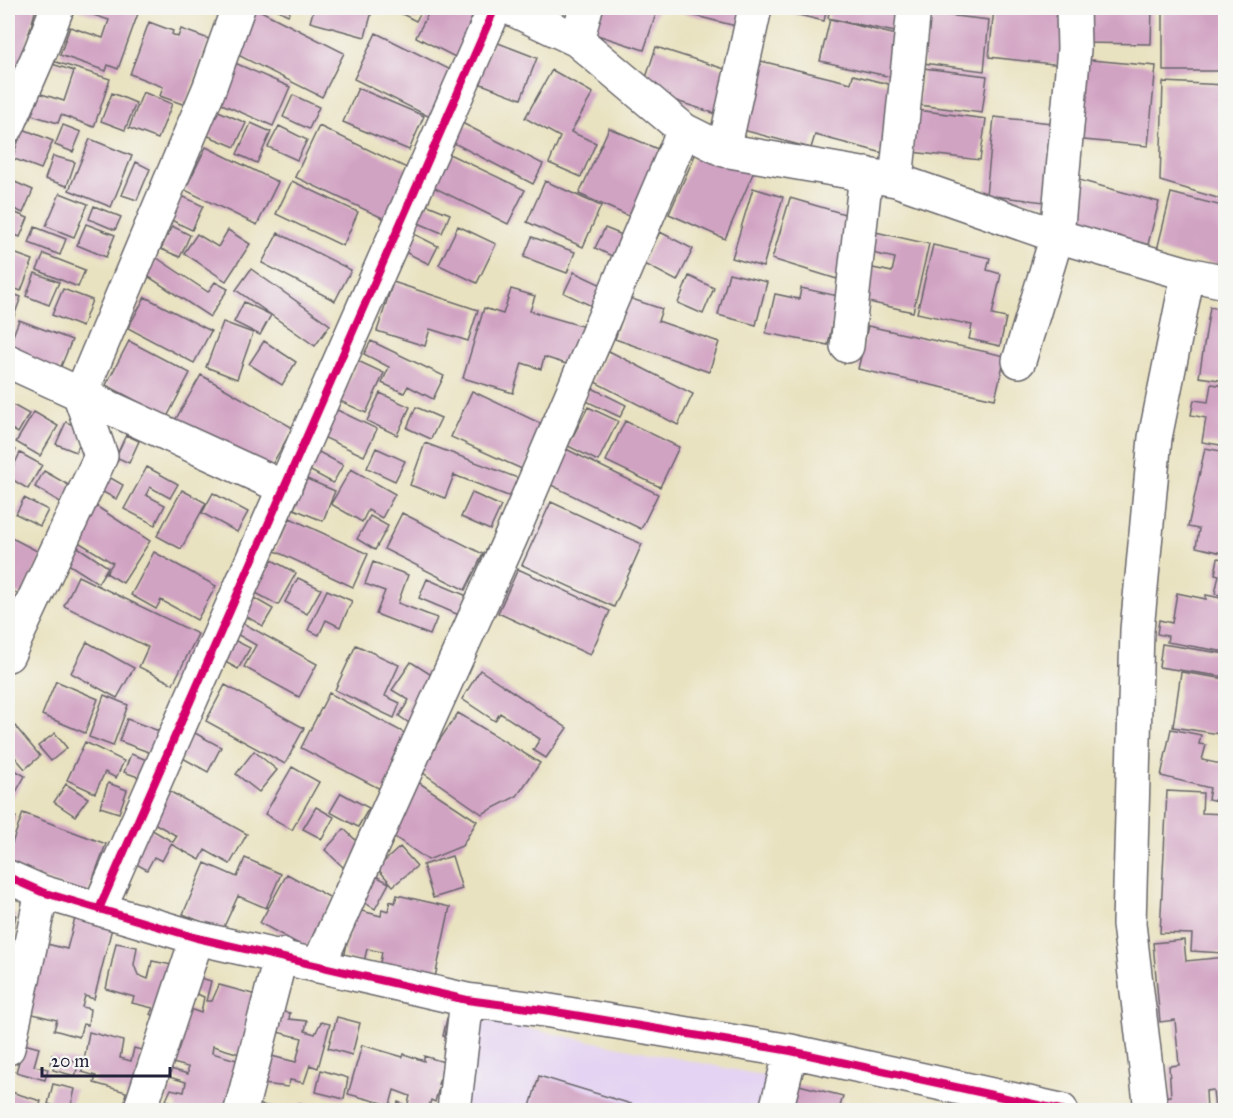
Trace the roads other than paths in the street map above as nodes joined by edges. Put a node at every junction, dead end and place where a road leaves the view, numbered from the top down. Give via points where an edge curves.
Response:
1 (57, 8) edge
2 (238, 8) edge
3 (495, 8) edge
4 (510, 8) edge
5 (586, 8) edge
6 (755, 8) edge
7 (914, 8) edge
8 (1073, 8) edge
9 (578, 40) junction
10 (8, 126) edge
11 (684, 130) junction
12 (724, 150) junction
13 (881, 177) junction
14 (1057, 236) junction
15 (1188, 274) junction
16 (1226, 282) edge
17 (847, 346) dead end
18 (8, 361) edge
19 (1019, 361) dead end
20 (80, 396) junction
21 (285, 488) junction
22 (8, 655) edge
23 (8, 877) edge
24 (42, 892) junction
25 (99, 909) junction
26 (197, 938) junction
27 (281, 955) junction
28 (318, 966) junction
29 (467, 1000) junction
30 (8, 1047) edge
31 (791, 1051) junction
32 (140, 1110) edge
33 (241, 1110) edge
34 (454, 1110) edge
35 (776, 1110) edge
36 (1056, 1110) edge
37 (1150, 1110) edge

1 - 10 street
2 - 20 street via 209,89
3 - 21 street
4 - 9 street
5 - 9 street
6 - 12 street
7 - 13 street
8 - 14 street via 1074,49
9 - 11 street
11 - 12 street
11 - 28 street via 511,537
12 - 13 street
13 - 14 street
13 - 17 street
14 - 15 street
14 - 19 street
15 - 16 street
15 - 37 street via 1155,438 1137,630 1129,924
18 - 20 street
20 - 21 street
20 - 22 street via 101,456
21 - 25 street
23 - 24 street
24 - 25 street
24 - 30 street
25 - 26 street
26 - 27 street
26 - 32 street
27 - 28 street
27 - 33 street
28 - 29 street
29 - 31 street
29 - 34 street
31 - 35 street
31 - 36 street

